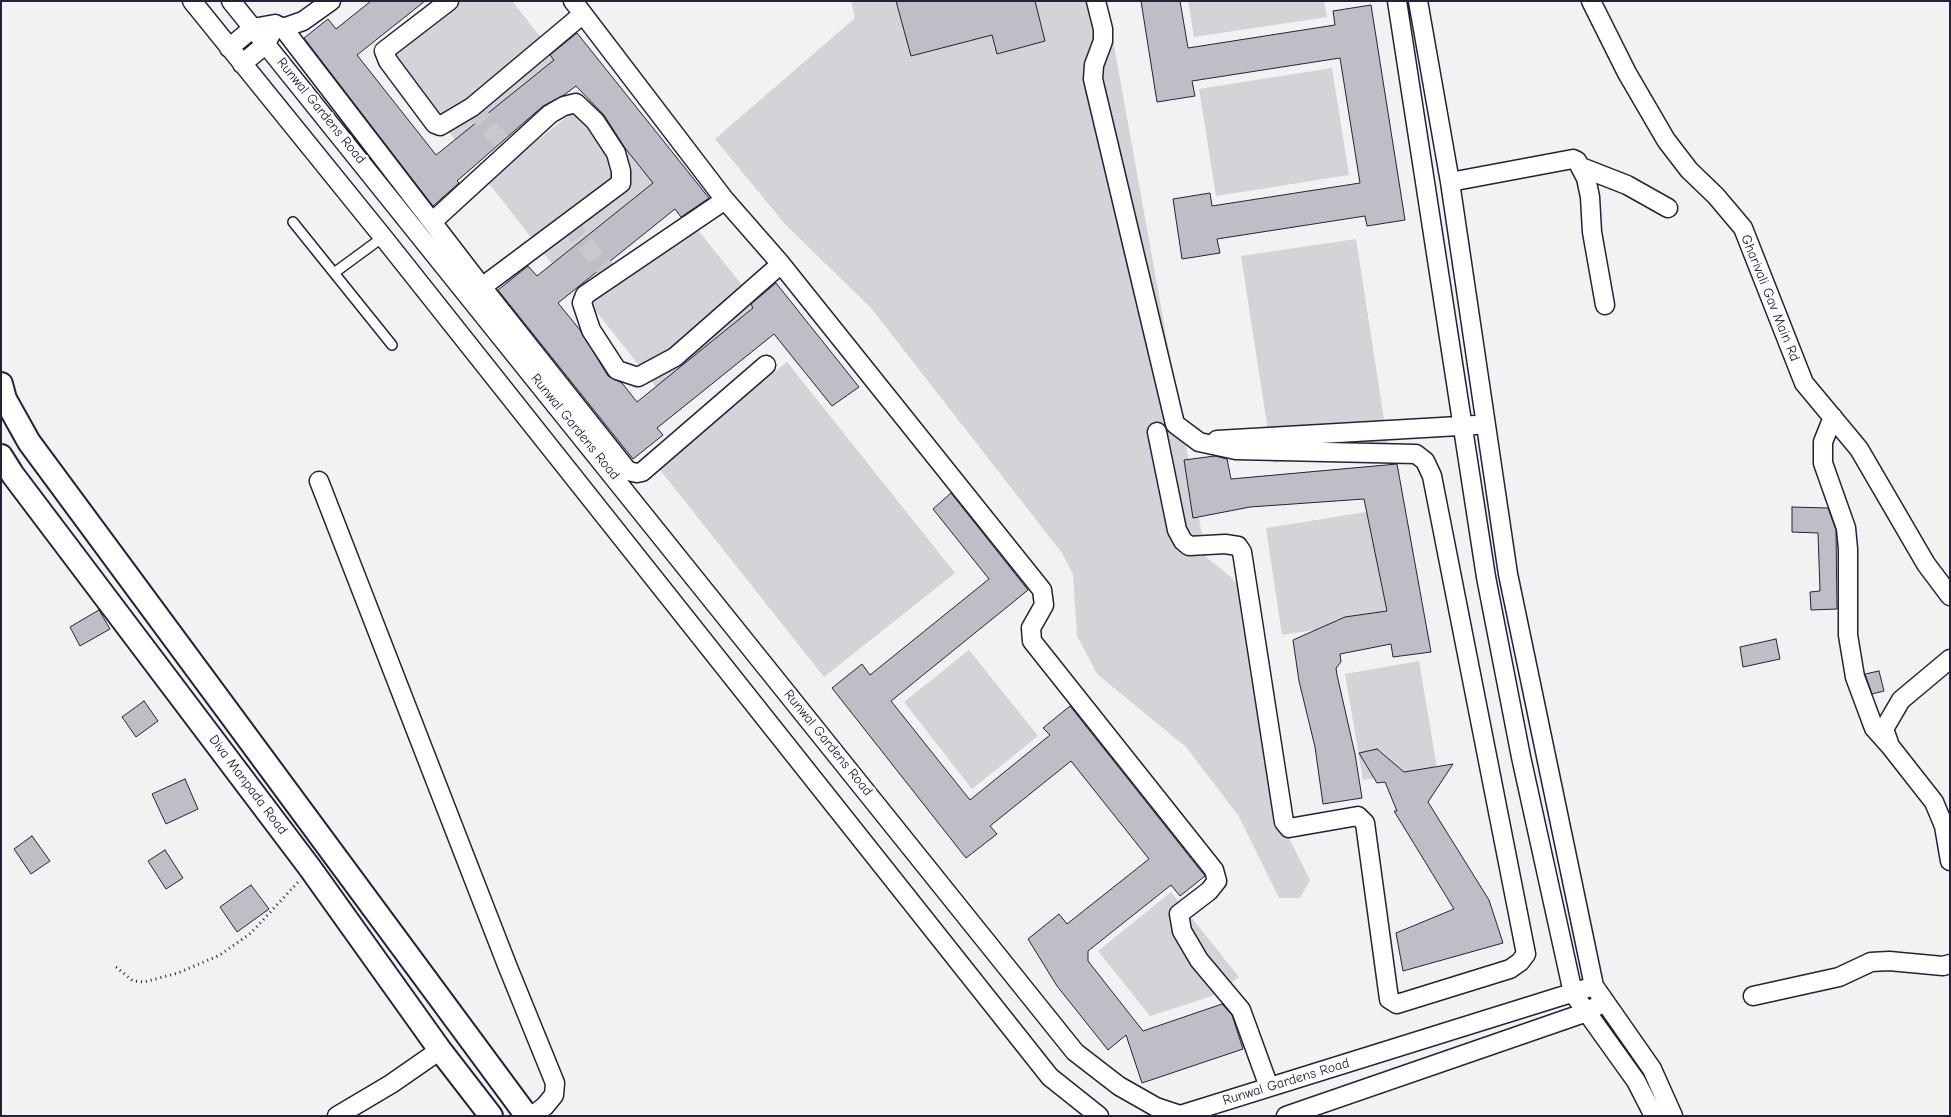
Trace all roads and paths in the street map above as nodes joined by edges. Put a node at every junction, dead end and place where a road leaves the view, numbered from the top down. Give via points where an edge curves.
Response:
1 (192, 1) edge
2 (231, 1) edge
3 (331, 1) edge
4 (449, 1) edge
5 (1096, 1) edge
6 (1397, 1) edge
7 (1418, 1) edge
8 (1591, 1) edge
9 (578, 8) edge
10 (279, 26) junction
11 (253, 28) junction
12 (266, 44) junction
13 (229, 48) junction
14 (242, 64) junction
15 (1581, 167) junction
16 (1450, 182) junction
17 (725, 200) junction
18 (1668, 208) dead end
19 (293, 222) dead end
20 (432, 222) junction
21 (383, 236) junction
22 (781, 264) junction
23 (334, 273) junction
24 (482, 287) junction
25 (1605, 304) dead end
26 (392, 345) dead end
27 (766, 365) dead end
28 (1, 384) edge
29 (1832, 417) junction
30 (1486, 424) junction
31 (1464, 426) junction
32 (1157, 432) dead end
33 (1199, 442) junction
34 (1, 456) edge
35 (319, 481) dead end
36 (1950, 596) edge
37 (1950, 659) edge
38 (1890, 746) junction
39 (1950, 861) edge
40 (310, 868) junction
41 (1950, 964) edge
42 (116, 968) dead end
43 (1594, 986) junction
44 (1573, 993) junction
45 (1753, 996) dead end
46 (1604, 1002) junction
47 (1587, 1012) junction
48 (440, 1050) junction
49 (1269, 1087) junction
50 (342, 1114) edge
51 (491, 1116) edge
52 (527, 1116) edge
53 (532, 1116) edge
54 (1100, 1116) edge
55 (1286, 1116) edge
56 (1654, 1116) edge
57 (1673, 1116) edge

1 - 13 street
2 - 11 street, Runwal Gardens Road
3 - 10 street via 303,21
4 - 9 street via 384,51 435,124 440,126 472,107
5 - 33 street via 1103,28 1103,42 1094,65 1096,89 1176,424
6 - 31 street
7 - 16 street
8 - 29 street, Gharivali Gav Main Rd via 1626,73 1666,140 1743,228 1804,383
9 - 17 street
10 - 11 street
10 - 12 street
10 - 20 street
11 - 12 street, Runwal Gardens Road
11 - 13 street
12 - 14 street
12 - 49 street, Runwal Gardens Road via 1075,1052 1119,1086 1156,1108 1180,1115
13 - 14 street
14 - 21 street
15 - 16 street via 1573,159
15 - 18 street via 1627,185
15 - 25 street via 1590,197 1592,232
16 - 30 street
17 - 22 street
17 - 22 street via 585,295 582,303 591,330 618,370 638,377 675,357
19 - 23 lane
20 - 24 street
20 - 24 street via 550,114 576,103 595,121 616,153 621,183
21 - 23 lane
21 - 54 street via 1050,1078
22 - 49 street via 1042,590 1044,606 1032,628 1032,641 1214,870 1217,881 1210,891 1179,914 1182,931 1199,960 1241,1010
23 - 26 lane
24 - 27 street via 628,471 642,472
28 - 52 street via 5,399 29,442
29 - 36 street, Gharivali Gav Main Rd via 1859,449 1926,564
29 - 38 street via 1823,442 1823,463 1846,528 1848,635 1855,677 1874,728
30 - 31 street
30 - 43 street via 1508,574
31 - 33 street
31 - 44 street via 1486,577 1521,757
32 - 33 street via 1182,541 1189,546 1238,546 1242,552 1284,822 1289,828 1358,816 1365,823 1389,999 1397,1004 1510,969 1526,954 1432,476 1425,461 1416,454 1236,450
34 - 40 street, Diva Manpada Road
35 - 53 street via 555,1083 554,1095
37 - 38 street via 1901,700 1884,729
38 - 39 street via 1934,802 1944,826
40 - 42 path via 251,933 220,955 178,973 144,982 133,981
40 - 48 street, Diva Manpada Road
41 - 45 street via 1871,962 1839,977
43 - 44 street, Runwal Gardens Road
43 - 46 street
44 - 47 street
44 - 49 street, Runwal Gardens Road
46 - 47 street
46 - 57 street via 1652,1069
47 - 55 street
47 - 56 street via 1636,1080
48 - 50 street
48 - 51 street, Diva Manpada Road

